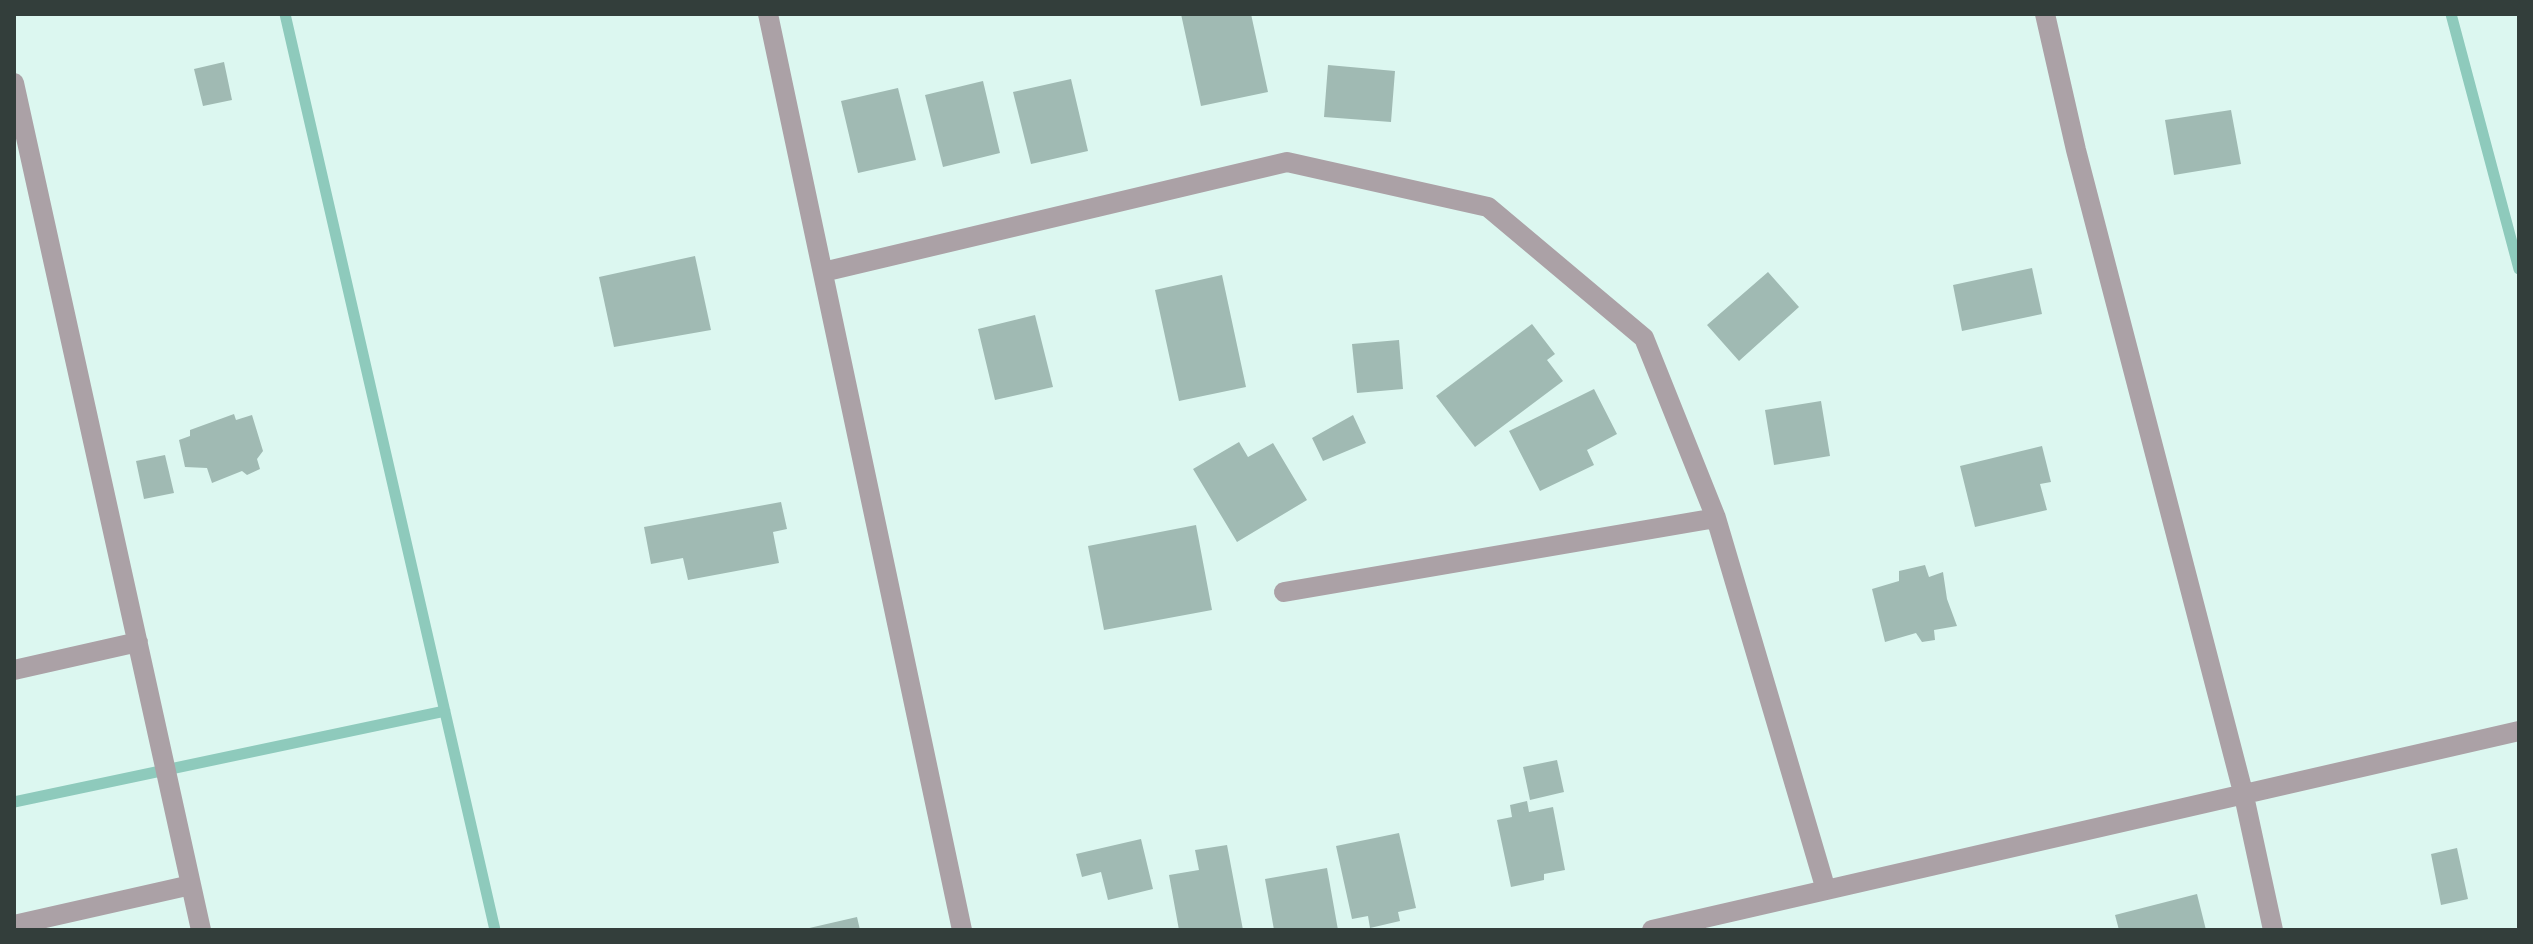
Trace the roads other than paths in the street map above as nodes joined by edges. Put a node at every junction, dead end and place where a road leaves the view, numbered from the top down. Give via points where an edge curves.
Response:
1 (768, 14) edge
2 (2045, 14) edge
3 (14, 83) edge
4 (823, 272) junction
5 (1716, 518) junction
6 (1284, 592) dead end
7 (138, 642) junction
8 (14, 670) edge
9 (2519, 731) edge
10 (2244, 796) junction
11 (191, 885) junction
12 (1826, 890) junction
13 (14, 925) edge
14 (201, 930) edge
15 (962, 930) edge
16 (1652, 930) edge
17 (2273, 930) edge

1 - 4 street
2 - 10 street
3 - 7 street
4 - 5 street via 1287,162 1488,207 1644,338
4 - 15 street
5 - 6 street
5 - 12 street
7 - 8 street
7 - 11 street
9 - 10 street
10 - 12 street
10 - 17 street
11 - 13 street
11 - 14 street
12 - 16 street

